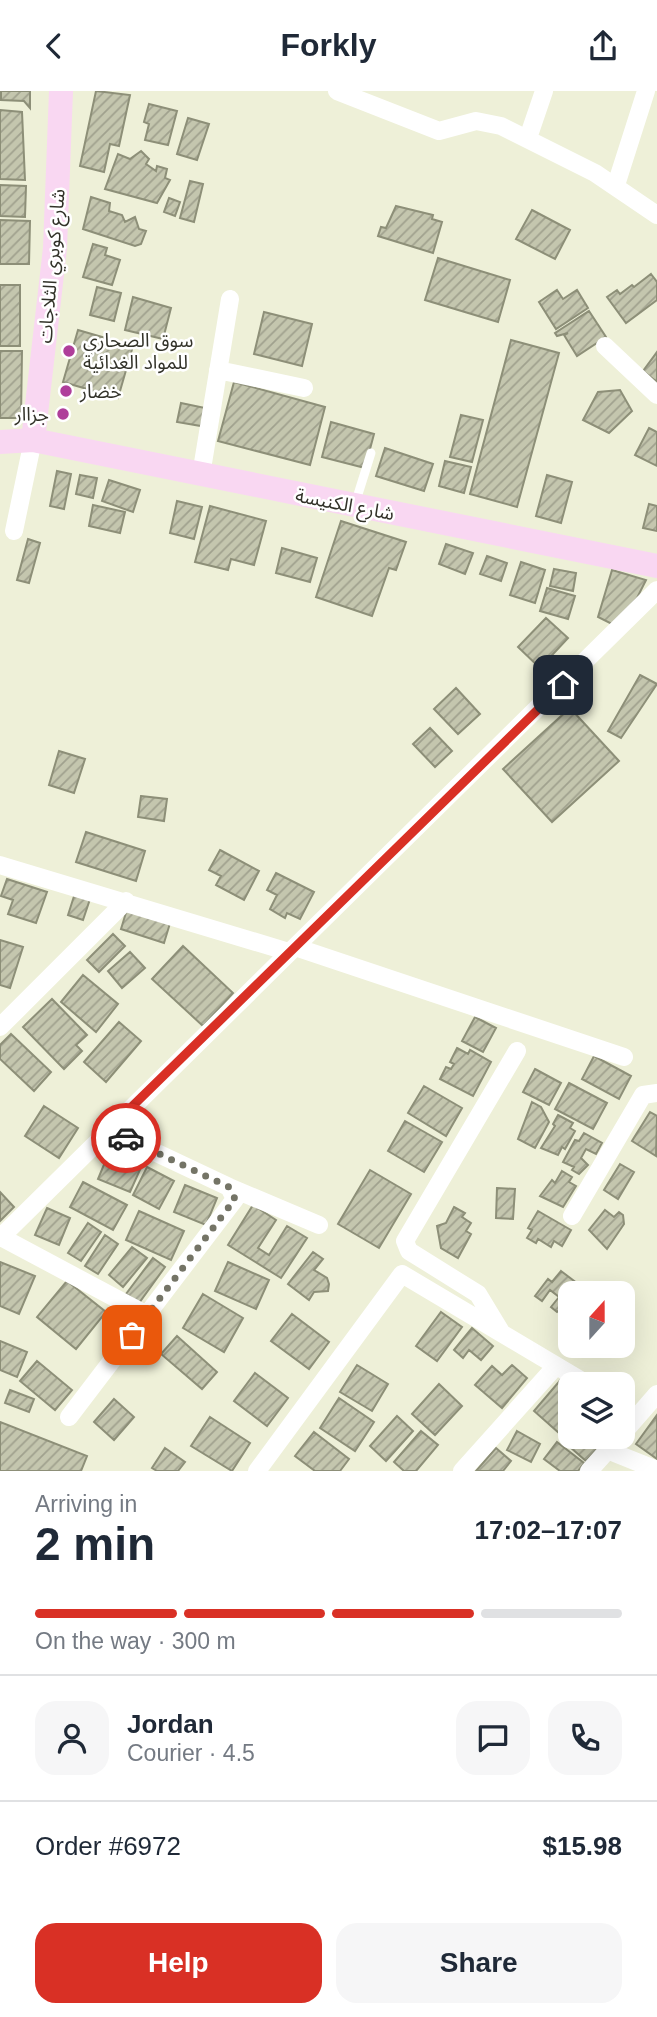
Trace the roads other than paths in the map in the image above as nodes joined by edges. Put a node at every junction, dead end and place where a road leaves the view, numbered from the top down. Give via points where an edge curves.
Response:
1 (61, 91) edge
2 (337, 91) edge
3 (544, 91) edge
4 (646, 91) edge
5 (528, 138) junction
6 (616, 185) junction
7 (657, 215) edge
8 (230, 299) dead end
9 (604, 346) dead end
10 (218, 370) junction
11 (304, 388) dead end
12 (657, 395) edge
13 (33, 440) junction
14 (0, 442) edge
15 (371, 453) dead end
16 (201, 475) junction
17 (355, 505) junction
18 (14, 531) dead end
19 (657, 566) edge
20 (657, 590) edge
21 (0, 865) edge
22 (126, 901) junction
23 (292, 949) junction
24 (0, 1027) edge
25 (517, 1051) dead end
26 (624, 1057) dead end
27 (657, 1093) edge
28 (108, 1130) junction
29 (229, 1187) junction
30 (572, 1216) dead end
31 (319, 1225) dead end
32 (0, 1238) edge
33 (147, 1315) junction
34 (501, 1332) junction
35 (556, 1366) junction
36 (566, 1372) edge
37 (657, 1394) edge
38 (635, 1408) edge
39 (69, 1416) dead end
40 (608, 1449) edge
41 (623, 1449) edge
42 (657, 1470) edge
43 (257, 1471) edge
44 (462, 1471) edge
45 (589, 1471) edge

1 - 13 main road, شارع كوبري الثلاجات via 55,248
2 - 5 street via 439,131 476,121
3 - 5 street
4 - 6 street
5 - 6 street
6 - 7 street
8 - 10 street
9 - 12 street
10 - 11 street
10 - 16 street
13 - 14 main road, شارع الكنيسة
13 - 16 main road, شارع الكنيسة
13 - 18 street
15 - 17 lane
16 - 17 main road, شارع الكنيسة
17 - 19 main road, شارع الكنيسة
20 - 23 street
21 - 22 street
22 - 23 street
22 - 24 street
23 - 26 street
23 - 28 street
25 - 34 street via 405,1241 409,1251 478,1294
27 - 30 street via 643,1094
28 - 29 street
28 - 32 street
29 - 31 street
29 - 33 street via 234,1193 233,1205
32 - 33 street
33 - 39 street
34 - 35 street
34 - 43 street via 406,1274 399,1275
35 - 36 street
35 - 44 street
37 - 38 street
40 - 45 street
41 - 42 street

